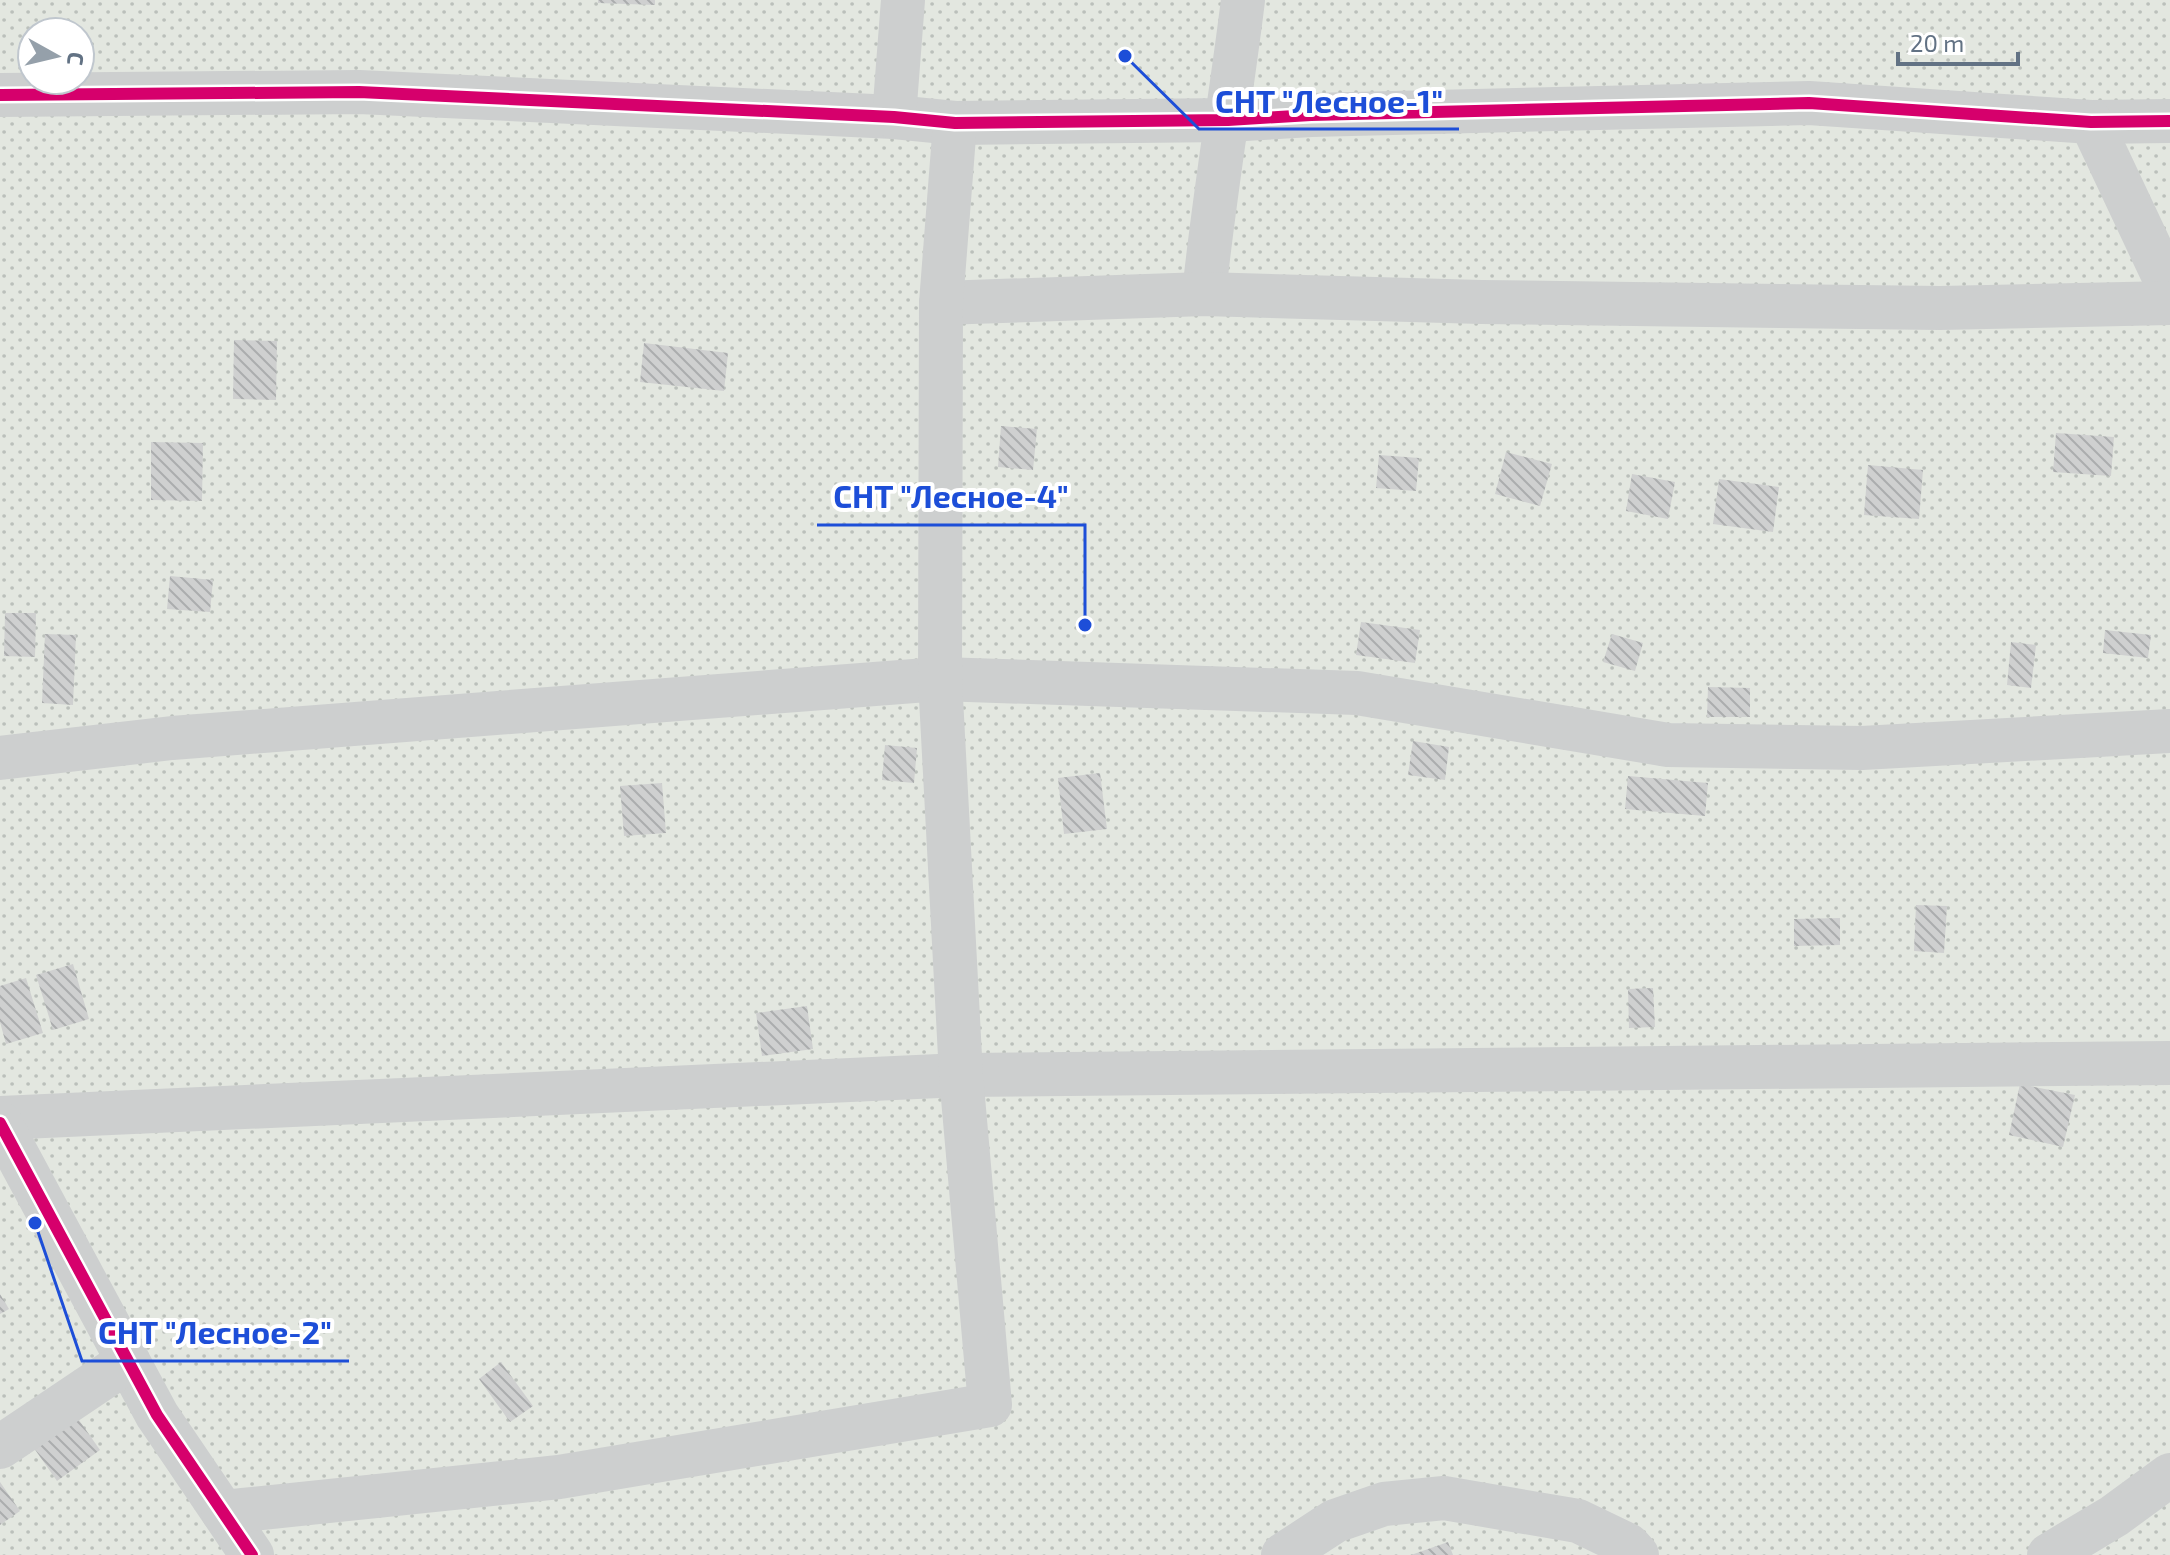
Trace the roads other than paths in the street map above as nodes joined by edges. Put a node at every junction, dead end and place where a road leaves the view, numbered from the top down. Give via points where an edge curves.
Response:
1 (903, 0) edge
2 (1243, 0) edge
3 (0, 95) edge
4 (894, 117) junction
5 (1228, 120) junction
6 (2170, 121) edge
7 (2091, 122) junction
8 (955, 123) junction
9 (2170, 290) edge
10 (1204, 294) junction
11 (941, 303) junction
12 (2170, 303) edge
13 (940, 679) junction
14 (2170, 731) edge
15 (0, 758) edge
16 (2170, 1063) edge
17 (961, 1075) junction
18 (0, 1120) edge
19 (128, 1361) junction
20 (0, 1447) edge
21 (2170, 1475) edge
22 (223, 1512) junction
23 (252, 1555) edge
24 (1283, 1555) edge
25 (1637, 1555) edge
26 (2049, 1555) edge

1 - 4 street
2 - 5 street
3 - 4 street via 359,92
4 - 8 street
5 - 7 street via 1809,103
5 - 8 street
5 - 10 street
6 - 7 street
7 - 9 street
8 - 11 street
10 - 11 street
10 - 12 street via 1940,308
11 - 13 street
13 - 14 street via 1357,693 1668,745 1862,748
13 - 15 street via 172,738
13 - 17 street
16 - 17 street
17 - 18 street
17 - 22 street via 990,1405 559,1477
18 - 19 street
19 - 20 street
19 - 22 street via 157,1415
21 - 26 street
22 - 23 street
24 - 25 street via 1335,1521 1384,1504 1444,1498 1578,1521 1628,1545

